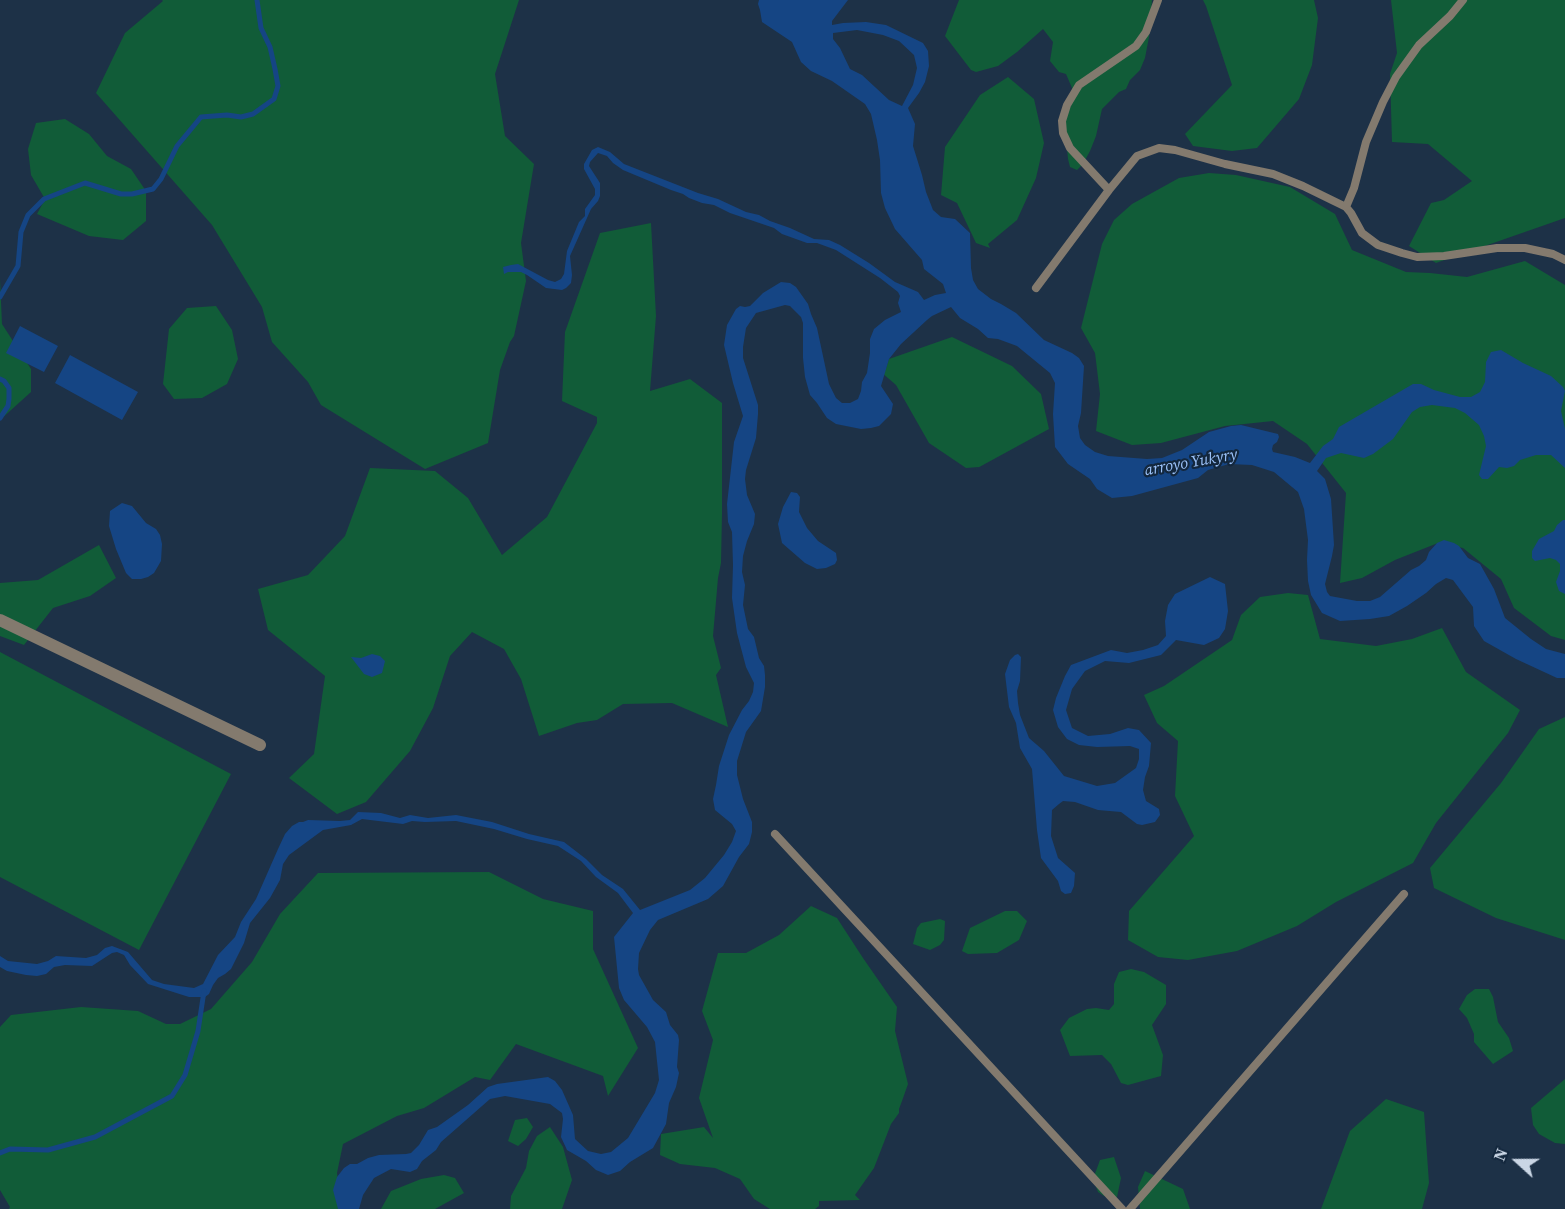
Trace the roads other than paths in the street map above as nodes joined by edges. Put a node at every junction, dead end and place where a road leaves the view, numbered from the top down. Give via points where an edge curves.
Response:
1 (1158, 0) edge
2 (1463, 0) edge
3 (1109, 190) junction
4 (1346, 207) junction
5 (1565, 260) edge
6 (1036, 288) dead end
7 (0, 620) edge
8 (260, 745) dead end
9 (775, 834) dead end
10 (1404, 894) dead end
11 (1122, 1209) edge
12 (1130, 1209) edge

1 - 3 lane via 1136,46 1080,85 1062,122 1070,148
2 - 4 lane via 1419,45 1396,77 1366,142
3 - 4 lane via 1137,156 1159,148 1273,174
3 - 6 lane
4 - 5 lane via 1362,233 1378,245 1417,257 1525,248
7 - 8 street
9 - 11 lane
10 - 12 lane

